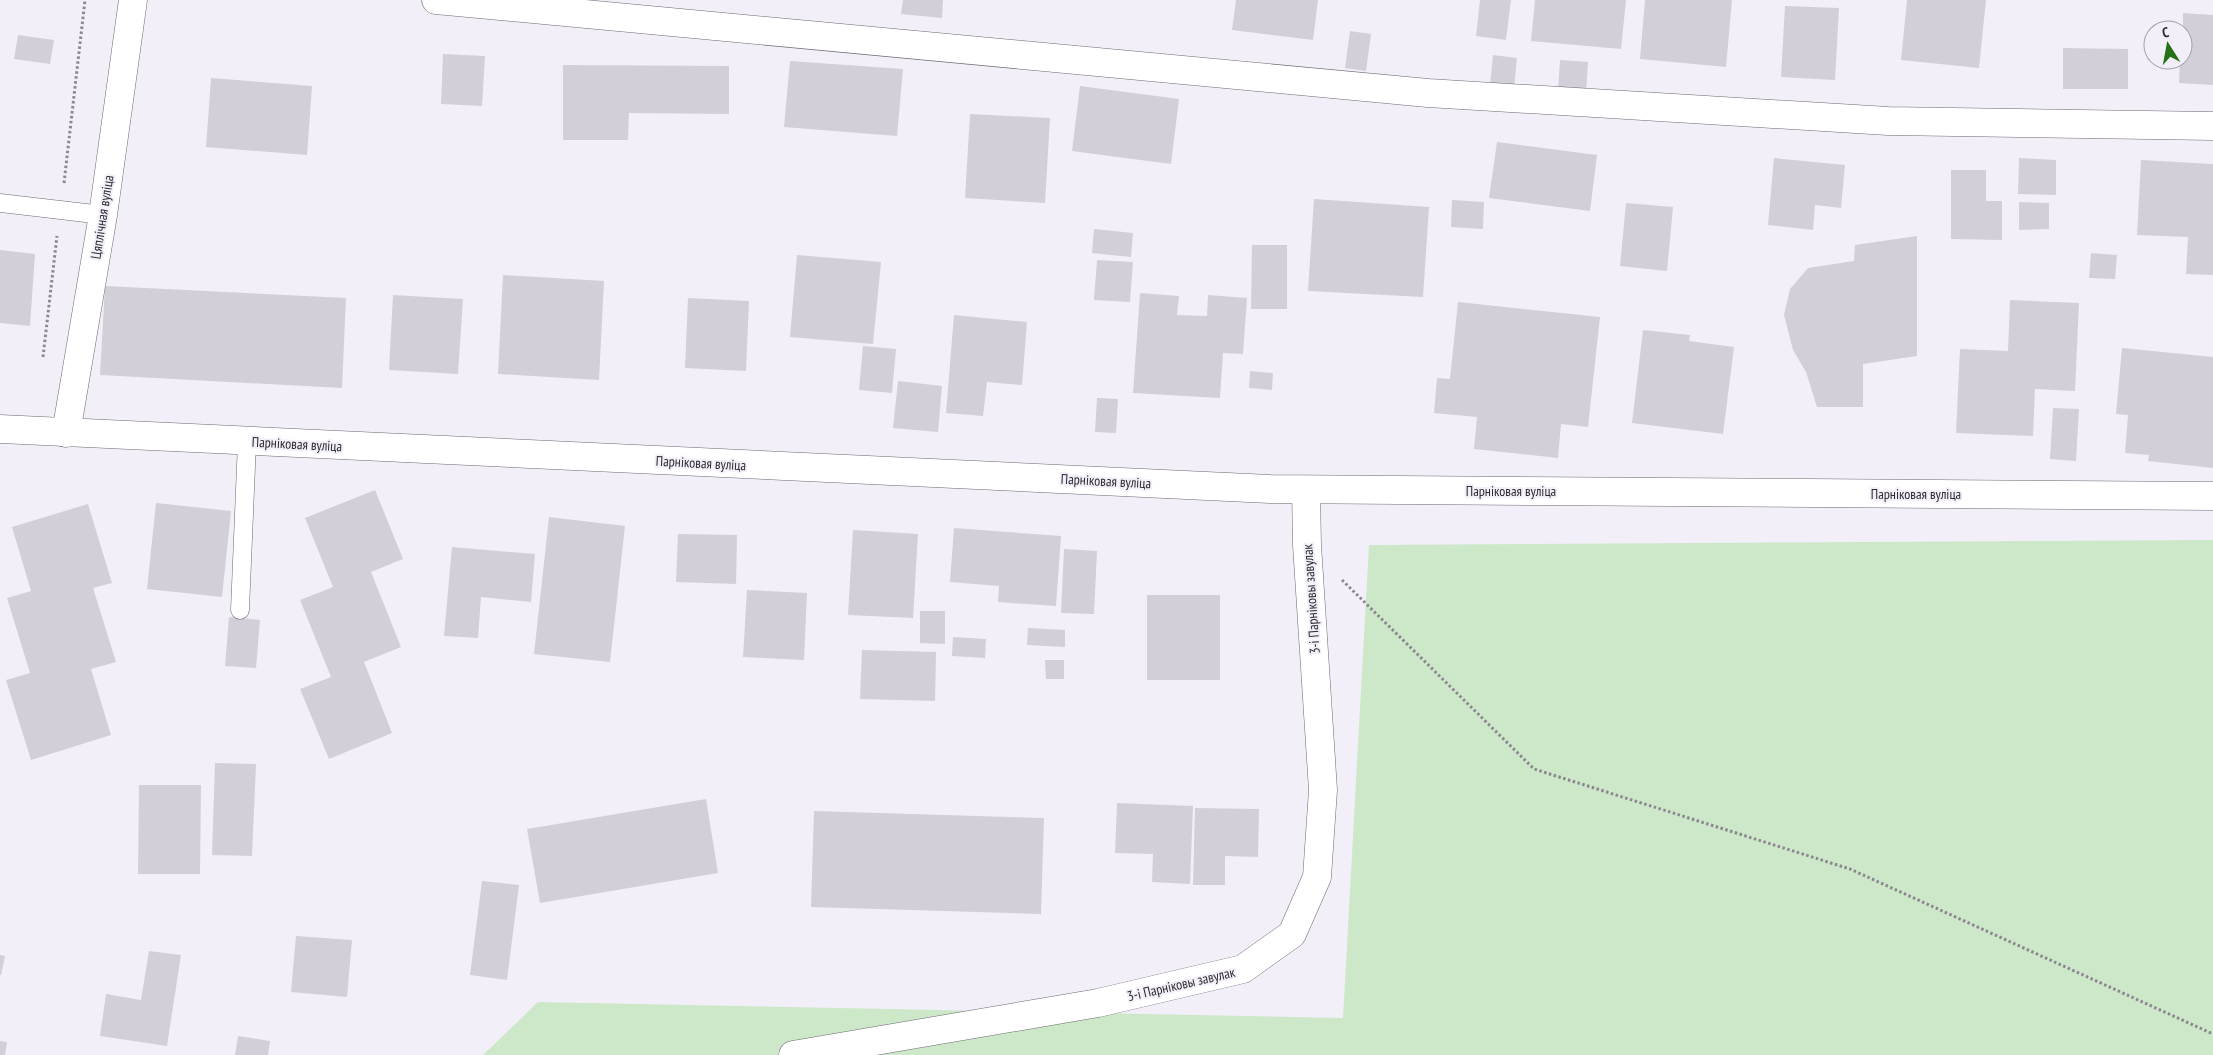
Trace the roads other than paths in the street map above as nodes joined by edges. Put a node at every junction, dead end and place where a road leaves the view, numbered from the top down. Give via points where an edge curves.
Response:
1 (133, 0) edge
2 (436, 0) edge
3 (2213, 126) edge
4 (0, 203) edge
5 (102, 215) junction
6 (0, 429) edge
7 (66, 433) junction
8 (247, 442) junction
9 (1306, 490) junction
10 (2213, 496) edge
11 (240, 610) dead end
12 (793, 1055) edge

1 - 5 street, Цяплічная вуліца
2 - 3 street via 1428,93 1888,121
4 - 5 lane
5 - 7 street, Цяплічная вуліца
6 - 7 street, Парніковая вуліца
7 - 8 street, Парніковая вуліца
8 - 9 street, Парніковая вуліца
8 - 11 lane
9 - 10 street, Парніковая вуліца
9 - 12 street, 3-і Парніковы завулак via 1323,790 1317,877 1292,934 1243,969 1098,1003

